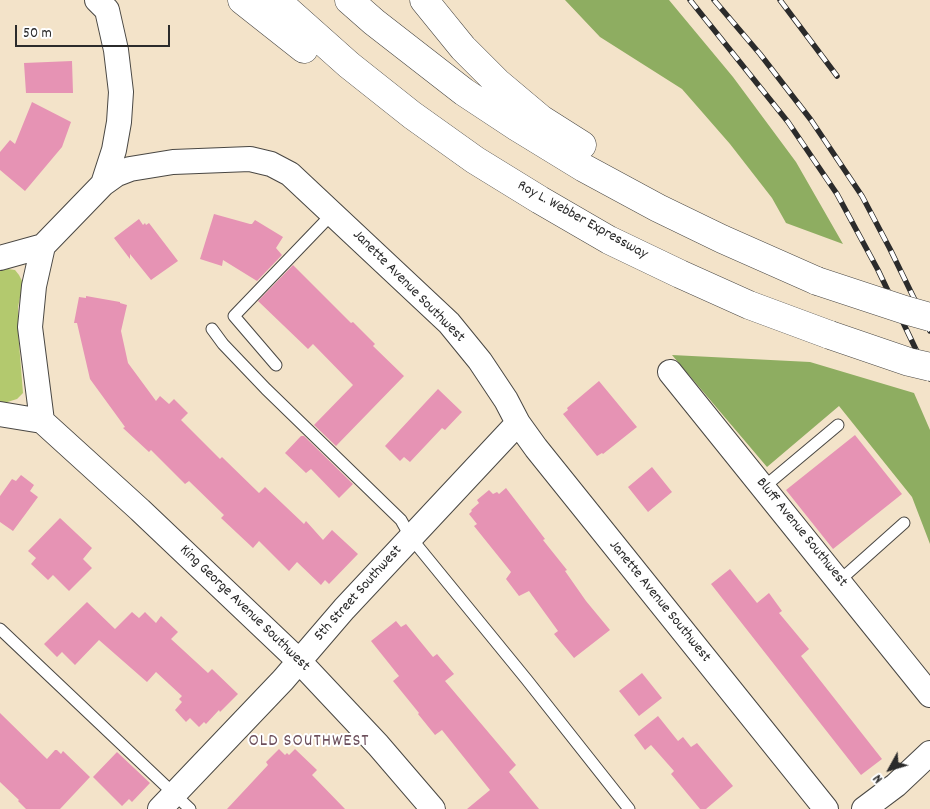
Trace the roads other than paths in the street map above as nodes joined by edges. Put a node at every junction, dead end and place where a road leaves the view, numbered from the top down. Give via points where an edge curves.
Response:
1 (97, 0) edge
2 (242, 0) edge
3 (276, 0) edge
4 (349, 0) edge
5 (424, 0) edge
6 (475, 160) junction
7 (103, 184) junction
8 (333, 214) junction
9 (722, 239) junction
10 (44, 246) junction
11 (0, 258) edge
12 (930, 317) edge
13 (212, 329) dead end
14 (276, 365) dead end
15 (930, 367) edge
16 (670, 372) dead end
17 (0, 414) edge
18 (42, 421) junction
19 (518, 423) junction
20 (838, 425) dead end
21 (764, 487) junction
22 (904, 523) dead end
23 (410, 538) junction
24 (839, 581) junction
25 (0, 629) edge
26 (299, 661) junction
27 (930, 695) edge
28 (930, 753) edge
29 (175, 804) edge
30 (434, 809) edge
31 (629, 809) edge
32 (826, 809) edge
33 (864, 809) edge

1 - 7 street via 108,10 121,92 114,150
2 - 6 highway via 338,76 396,115
3 - 6 highway, Roy L. Webber Expressway via 356,70
4 - 9 highway via 464,92 517,127 584,168
5 - 9 highway via 463,48 541,119
6 - 15 highway, Roy L. Webber Expressway, bridge via 609,240 749,305
7 - 8 street, Janette Avenue Southwest via 130,169 173,162 250,159 271,164 290,174
7 - 10 street
8 - 14 lane via 234,316
8 - 19 street, Janette Avenue Southwest via 450,323 480,361
9 - 12 highway, bridge via 817,281
10 - 11 street
10 - 18 street via 34,286 30,326
13 - 23 lane via 266,389 401,520
16 - 21 street, Bluff Avenue Southwest
17 - 18 street
18 - 26 street, King George Avenue Southwest
19 - 23 street, 5th Street Southwest
19 - 32 street, Janette Avenue Southwest
20 - 21 lane
21 - 24 street, Bluff Avenue Southwest
22 - 24 lane
23 - 26 street, 5th Street Southwest
23 - 31 lane
24 - 27 street, Bluff Avenue Southwest
25 - 29 lane
26 - 29 street, 5th Street Southwest
26 - 30 street, King George Avenue Southwest
28 - 33 street

